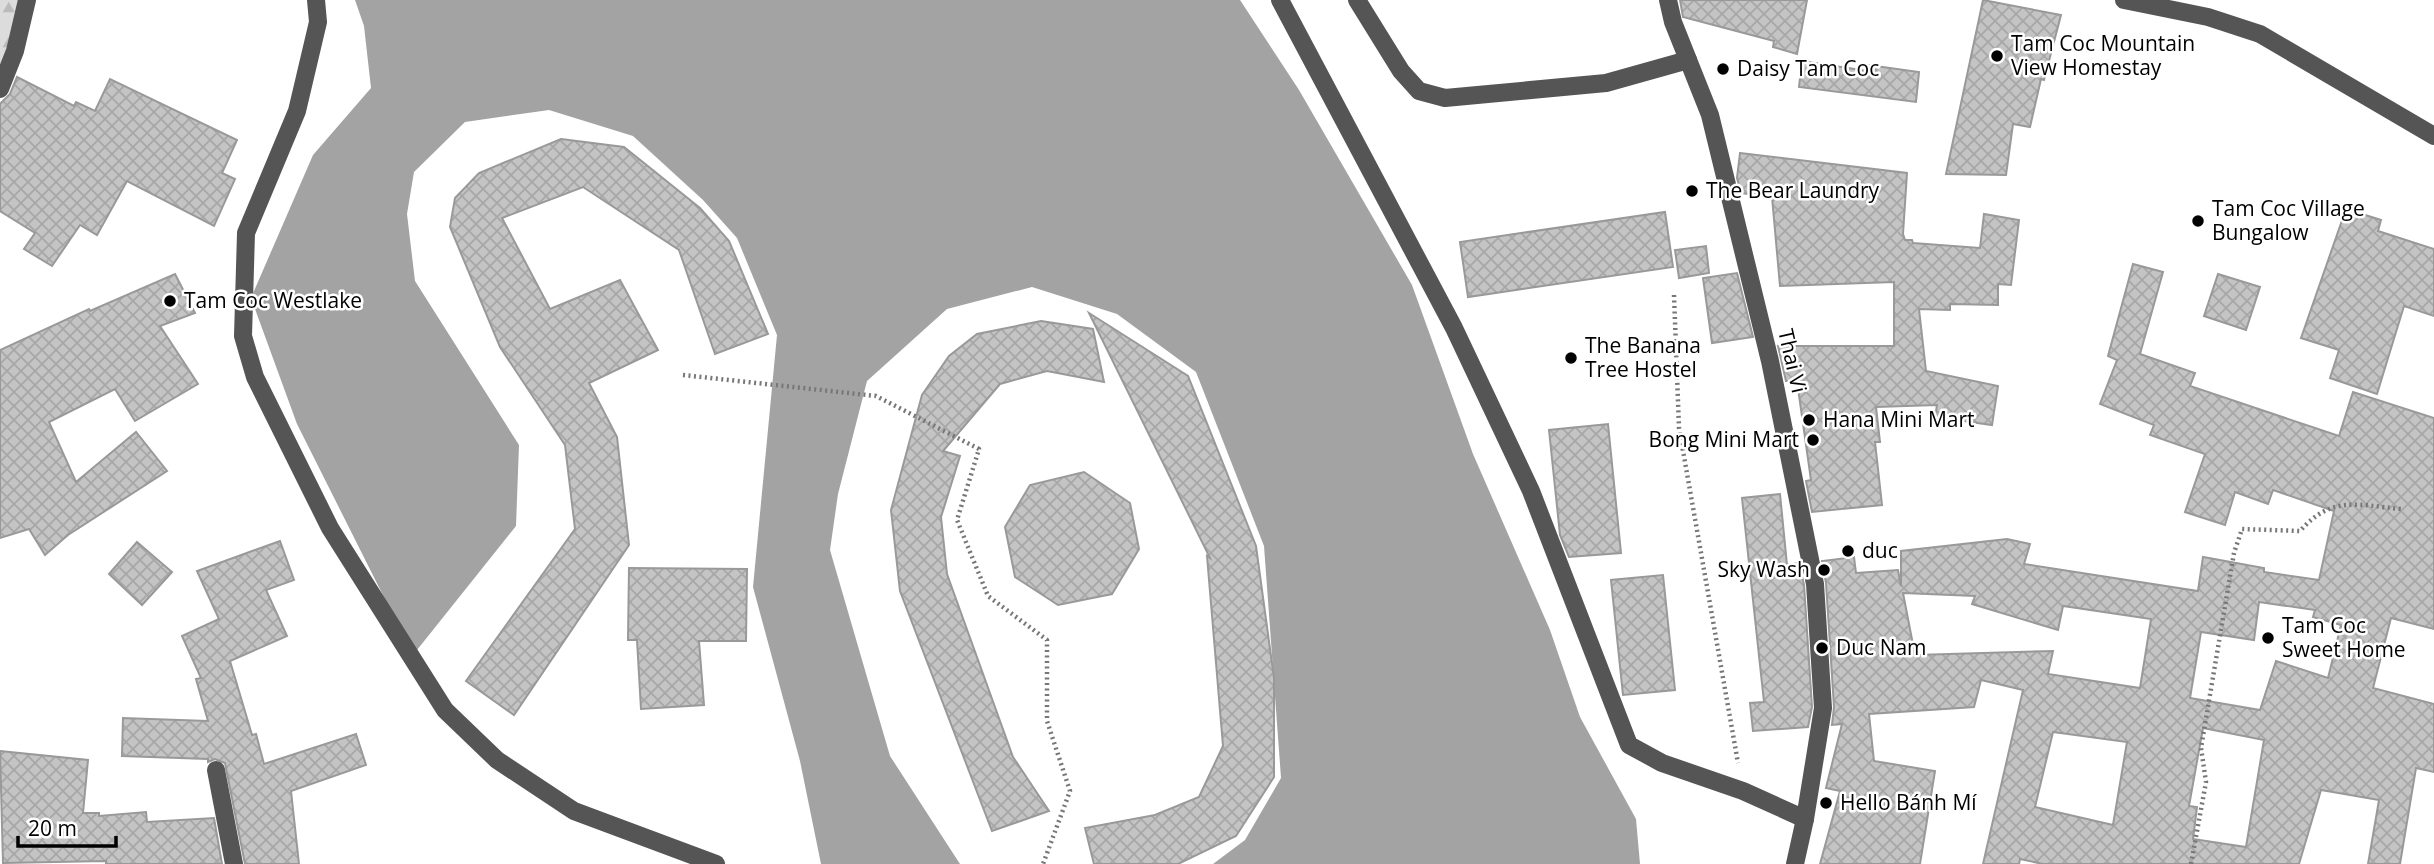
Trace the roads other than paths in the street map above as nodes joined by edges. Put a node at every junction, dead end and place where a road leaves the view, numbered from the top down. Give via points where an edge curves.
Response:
1 (27, 0) edge
2 (316, 0) edge
3 (1280, 0) edge
4 (1357, 0) edge
5 (1668, 0) edge
6 (2124, 0) edge
7 (1688, 60) junction
8 (0, 89) edge
9 (2434, 136) edge
10 (216, 770) dead end
11 (1805, 819) junction
12 (234, 864) edge
13 (716, 864) edge
14 (1794, 864) edge

1 - 8 street
2 - 13 street via 318,22 297,111 246,233 243,336 255,377 330,528 445,710 497,760 574,811
3 - 11 street via 1454,328 1531,491 1629,745 1698,778 1743,791
4 - 7 street via 1410,81 1419,91 1445,98 1606,83
5 - 7 street, Thai Vi
6 - 9 street via 2260,34
7 - 11 street, Thai Vi via 1710,114 1763,335 1815,584 1823,708
10 - 12 street
11 - 14 street, Thai Vi

